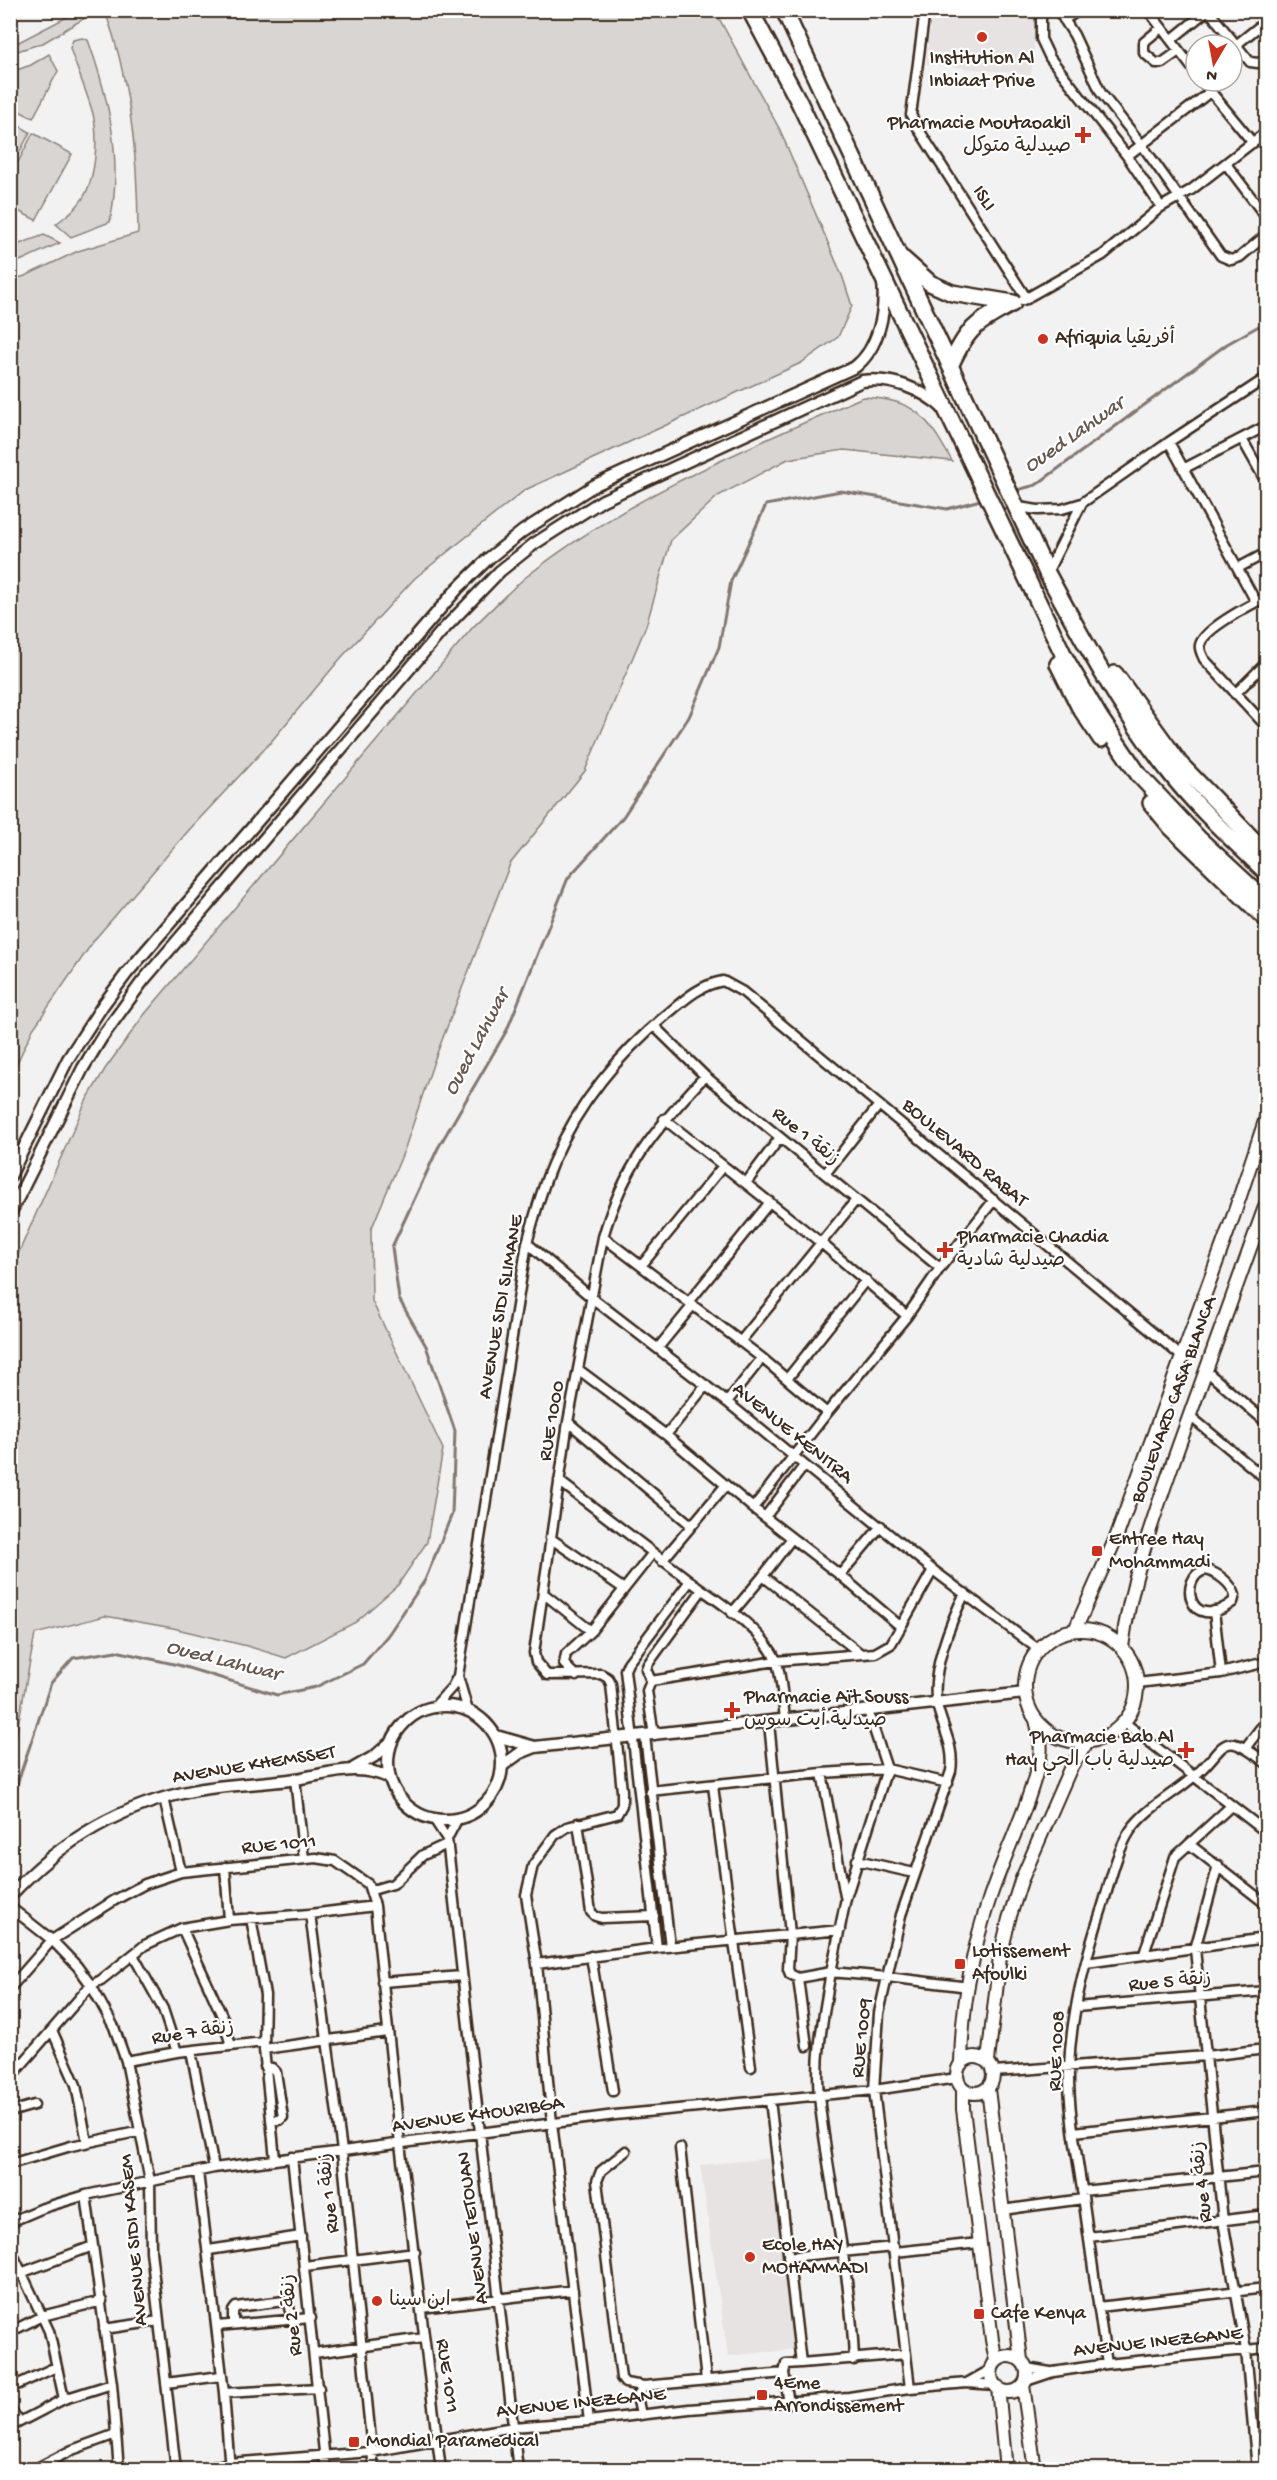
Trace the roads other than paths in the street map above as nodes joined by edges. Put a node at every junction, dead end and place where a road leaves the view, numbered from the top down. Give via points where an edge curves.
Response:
1 (750, 10) edge
2 (784, 10) edge
3 (925, 10) edge
4 (1041, 10) edge
5 (1058, 10) edge
6 (1078, 10) edge
7 (1148, 10) edge
8 (1208, 10) edge
9 (1064, 20) junction
10 (1266, 21) edge
11 (1161, 28) junction
12 (1226, 33) edge
13 (1244, 39) edge
14 (1171, 40) junction
15 (1179, 51) junction
16 (1244, 55) edge
17 (1184, 57) edge
18 (1266, 60) edge
19 (1209, 93) edge
20 (1211, 93) edge
21 (1266, 132) edge
22 (1253, 143) junction
23 (1142, 146) junction
24 (1127, 156) junction
25 (1226, 164) junction
26 (1178, 196) junction
27 (1161, 207) junction
28 (1266, 217) edge
29 (1266, 235) edge
30 (898, 256) junction
31 (882, 279) junction
32 (1020, 301) junction
33 (950, 366) junction
34 (1266, 378) edge
35 (948, 412) junction
36 (1266, 426) edge
37 (1242, 439) junction
38 (1169, 442) junction
39 (1184, 469) junction
40 (1266, 482) edge
41 (1016, 502) junction
42 (1082, 503) junction
43 (1266, 553) edge
44 (1238, 568) junction
45 (1047, 573) junction
46 (1026, 578) junction
47 (1266, 597) edge
48 (1256, 602) junction
49 (1266, 663) edge
50 (1235, 694) junction
51 (1266, 726) edge
52 (1266, 853) edge
53 (1266, 872) edge
54 (1266, 901) edge
55 (1266, 919) edge
56 (723, 981) joint
57 (654, 1026) junction
58 (705, 1076) junction
59 (879, 1105) junction
60 (1266, 1118) edge
61 (664, 1119) junction
62 (779, 1138) junction
63 (723, 1166) junction
64 (825, 1174) junction
65 (10, 1176) edge
66 (746, 1183) junction
67 (856, 1200) junction
68 (994, 1200) junction
69 (770, 1202) junction
70 (1266, 1204) edge
71 (10, 1214) edge
72 (603, 1237) junction
73 (820, 1242) junction
74 (527, 1243) junction
75 (641, 1266) junction
76 (940, 1268) junction
77 (866, 1280) junction
78 (592, 1298) junction
79 (691, 1303) junction
80 (908, 1316) junction
81 (740, 1342) junction
82 (658, 1348) junction
83 (1181, 1356) junction
84 (762, 1358) junction
85 (579, 1370) junction
86 (1205, 1370) junction
87 (787, 1379) junction
88 (706, 1385) junction
89 (727, 1402) junction
90 (827, 1413) junction
91 (1190, 1416) junction
92 (568, 1422) junction
93 (1266, 1422) edge
94 (666, 1435) junction
95 (793, 1457) junction
96 (804, 1466) junction
97 (1266, 1479) edge
98 (559, 1481) junction
99 (725, 1486) junction
100 (753, 1508) junction
101 (765, 1517) junction
102 (692, 1525) junction
103 (881, 1526) junction
104 (550, 1538) junction
105 (792, 1538) junction
106 (652, 1554) junction
107 (662, 1561) junction
108 (933, 1570) junction
109 (840, 1575) junction
110 (763, 1576) junction
111 (690, 1581) junction
112 (624, 1589) junction
113 (702, 1590) junction
114 (543, 1593) junction
115 (964, 1593) junction
116 (1214, 1611) junction
117 (732, 1612) junction
118 (900, 1626) junction
119 (1075, 1630) junction
120 (591, 1631) junction
121 (1122, 1647) junction
122 (1038, 1649) junction
123 (861, 1654) junction
124 (776, 1661) junction
125 (1266, 1662) edge
126 (1221, 1673) junction
127 (458, 1676) junction
128 (576, 1676) junction
129 (651, 1681) junction
130 (1138, 1683) junction
131 (1025, 1694) junction
132 (936, 1702) junction
133 (434, 1707) junction
134 (468, 1711) junction
135 (868, 1711) junction
136 (785, 1720) junction
137 (1036, 1720) junction
138 (1266, 1721) edge
139 (769, 1723) junction
140 (1125, 1723) junction
141 (496, 1736) junction
142 (649, 1736) junction
143 (633, 1737) junction
144 (615, 1738) junction
145 (392, 1741) junction
146 (1087, 1742) junction
147 (535, 1747) junction
148 (1248, 1749) junction
149 (1266, 1763) edge
150 (502, 1766) junction
151 (354, 1769) junction
152 (887, 1769) junction
153 (822, 1773) junction
154 (774, 1777) junction
155 (1194, 1777) junction
156 (390, 1778) junction
157 (295, 1779) junction
158 (948, 1783) junction
159 (712, 1786) junction
160 (650, 1791) junction
161 (164, 1798) junction
162 (1231, 1806) junction
163 (458, 1818) junction
164 (434, 1819) junction
165 (578, 1823) junction
166 (1266, 1832) edge
167 (447, 1841) junction
168 (1189, 1844) junction
169 (304, 1859) junction
170 (857, 1860) junction
171 (1218, 1865) junction
172 (225, 1867) junction
173 (181, 1872) junction
174 (914, 1873) junction
175 (372, 1890) junction
176 (10, 1896) edge
177 (846, 1898) junction
178 (1266, 1904) edge
179 (375, 1906) junction
180 (10, 1907) edge
181 (310, 1914) junction
182 (654, 1916) junction
183 (251, 1918) junction
184 (229, 1920) junction
185 (182, 1928) junction
186 (840, 1930) junction
187 (790, 1934) junction
188 (1266, 1938) edge
189 (52, 1940) junction
190 (734, 1941) junction
191 (670, 1946) junction
192 (657, 1948) junction
193 (1195, 1948) junction
194 (1144, 1954) junction
195 (133, 1955) junction
196 (591, 1956) junction
197 (1086, 1963) junction
198 (537, 1964) junction
199 (831, 1972) junction
200 (462, 1976) junction
201 (887, 1977) junction
202 (798, 1978) junction
203 (382, 1982) junction
204 (90, 1985) junction
205 (969, 1987) junction
206 (10, 1988) edge
207 (1266, 1991) edge
208 (1200, 1997) junction
209 (1076, 2007) junction
210 (52, 2030) junction
211 (387, 2032) junction
212 (325, 2039) junction
213 (264, 2045) junction
214 (231, 2046) junction
215 (807, 2046) dead end
216 (1266, 2049) edge
217 (191, 2051) junction
218 (177, 2052) junction
219 (1206, 2056) junction
220 (126, 2061) junction
221 (961, 2063) junction
222 (751, 2067) dead end
223 (991, 2067) junction
224 (1069, 2067) junction
225 (10, 2078) edge
226 (960, 2084) junction
227 (988, 2089) junction
228 (874, 2090) junction
229 (613, 2091) dead end
230 (819, 2094) junction
231 (770, 2100) junction
232 (34, 2105) dead end
233 (1266, 2111) edge
234 (10, 2112) edge
235 (1213, 2118) junction
236 (552, 2123) junction
237 (141, 2131) junction
238 (1074, 2132) junction
239 (480, 2133) junction
240 (87, 2142) junction
241 (400, 2144) junction
242 (680, 2148) dead end
243 (342, 2151) junction
244 (626, 2151) dead end
245 (292, 2157) junction
246 (275, 2159) junction
247 (10, 2164) edge
248 (214, 2168) junction
249 (198, 2172) junction
250 (1266, 2172) edge
251 (1218, 2179) junction
252 (150, 2181) junction
253 (86, 2195) junction
254 (1083, 2195) junction
255 (1002, 2210) junction
256 (1266, 2215) edge
257 (1223, 2221) junction
258 (10, 2222) edge
259 (301, 2236) junction
260 (1089, 2237) junction
261 (979, 2243) junction
262 (93, 2246) junction
263 (10, 2248) edge
264 (895, 2249) junction
265 (209, 2250) junction
266 (415, 2252) junction
267 (843, 2253) junction
268 (788, 2257) junction
269 (353, 2259) junction
270 (305, 2266) junction
271 (21, 2273) junction
272 (10, 2277) edge
273 (1266, 2288) edge
274 (573, 2290) junction
275 (1236, 2293) junction
276 (499, 2300) junction
277 (102, 2301) junction
278 (1098, 2307) junction
279 (421, 2308) junction
280 (42, 2316) junction
281 (311, 2318) junction
282 (159, 2321) junction
283 (293, 2322) junction
284 (233, 2324) junction
285 (217, 2326) junction
286 (104, 2329) junction
287 (10, 2332) edge
288 (424, 2338) junction
289 (361, 2348) junction
290 (1266, 2348) edge
291 (1246, 2350) junction
292 (314, 2354) junction
293 (906, 2354) junction
294 (854, 2360) junction
295 (801, 2363) junction
296 (1024, 2364) junction
297 (1107, 2364) junction
298 (994, 2365) junction
299 (56, 2367) junction
300 (1053, 2372) junction
301 (784, 2373) junction
302 (221, 2376) junction
303 (706, 2380) junction
304 (166, 2383) junction
305 (967, 2383) junction
306 (1024, 2383) junction
307 (112, 2384) junction
308 (644, 2386) junction
309 (997, 2386) junction
310 (10, 2388) edge
311 (319, 2388) junction
312 (910, 2388) junction
313 (224, 2393) junction
314 (64, 2399) junction
315 (789, 2403) junction
316 (10, 2409) edge
317 (641, 2415) junction
318 (19, 2421) junction
319 (589, 2421) junction
320 (10, 2427) edge
321 (513, 2427) junction
322 (116, 2434) junction
323 (1266, 2436) edge
324 (1254, 2438) junction
325 (439, 2439) junction
326 (371, 2452) junction
327 (326, 2454) junction
328 (229, 2466) edge
329 (33, 2469) edge
330 (119, 2469) edge
331 (176, 2469) edge
332 (200, 2469) edge
333 (326, 2469) edge
334 (374, 2469) edge
335 (441, 2469) edge
336 (518, 2469) edge
337 (1006, 2469) edge
338 (1035, 2469) edge
339 (1257, 2469) edge

1 - 31 highway via 799,102
2 - 30 highway
3 - 32 street, ISLI via 911,115
4 - 24 street via 1041,39 1050,58
5 - 9 street
6 - 9 street
7 - 11 street
8 - 12 street
8 - 14 street
9 - 23 street via 1101,93
10 - 13 street
11 - 14 street
11 - 15 street via 1144,42 1144,52 1156,63 1162,63
14 - 15 street
15 - 17 street
16 - 18 street via 1254,63
19 - 23 street
20 - 22 street
21 - 22 street
22 - 25 street
23 - 24 street
23 - 26 street
24 - 27 street
25 - 26 street
25 - 28 street
26 - 27 street
26 - 29 street via 1221,256 1231,260 1240,257
27 - 32 street via 1103,255
30 - 32 highway via 941,289 964,296
30 - 33 highway
31 - 35 highway
31 - 65 street via 884,294 876,337 855,367 595,485 523,531 458,588 127,973 68,1059
32 - 33 highway via 980,321 966,334
33 - 41 highway
34 - 38 street
35 - 46 highway
35 - 71 street via 902,384 878,379 862,381 603,500 500,571 441,632 142,982 83,1068
36 - 37 street
37 - 39 street
37 - 40 street
38 - 39 street
38 - 42 street
39 - 44 street
41 - 42 street via 1051,510
41 - 45 highway
42 - 45 street
43 - 44 street
44 - 48 street
45 - 52 highway via 1064,588 1106,661 1180,764
45 - 53 highway via 1084,642 1164,766
46 - 54 highway via 1065,658 1139,775 1198,838
46 - 55 highway via 1027,597 1078,706 1170,826
47 - 48 street
48 - 50 street via 1212,629 1200,642 1204,658
49 - 50 street
50 - 51 street
56 - 57 street, AVENUE SIDI SLIMANE via 693,993
56 - 59 street, BOULEVARD RABAT via 743,993
57 - 58 street, Rue 1 زنقة
57 - 74 street, AVENUE SIDI SLIMANE via 598,1084 585,1104 554,1158
58 - 61 street, RUE 1000
58 - 62 street, Rue 1 زنقة
59 - 64 street
59 - 68 street, BOULEVARD RABAT
60 - 83 main road, BOULEVARD CASA BLANCA
61 - 63 street
61 - 72 street, RUE 1000 via 624,1178
62 - 64 street, Rue 1 زنقة
62 - 66 street
63 - 66 street
63 - 75 street
64 - 67 street, Rue 1 زنقة
66 - 69 street
67 - 73 street
67 - 76 street, Rue 1 زنقة
68 - 76 street
68 - 83 street, BOULEVARD RABAT
69 - 73 street
69 - 79 street
70 - 86 main road, BOULEVARD CASA BLANCA
72 - 75 street
72 - 78 street, RUE 1000
73 - 77 street
73 - 81 street
74 - 78 street, AVENUE KENITRA
74 - 127 street, AVENUE SIDI SLIMANE
75 - 79 street
76 - 80 street
77 - 80 street
77 - 87 street
78 - 82 street, AVENUE KENITRA
78 - 85 street, RUE 1000
79 - 81 street
79 - 82 street
80 - 90 street
81 - 84 street
82 - 88 street, AVENUE KENITRA
83 - 119 main road, BOULEVARD CASA BLANCA via 1116,1538
84 - 87 street
84 - 89 street
85 - 92 street, RUE 1000
85 - 94 street
86 - 91 main road, BOULEVARD CASA BLANCA
86 - 93 street
87 - 90 street
88 - 89 street, AVENUE KENITRA
88 - 94 street
89 - 95 street, AVENUE KENITRA
90 - 95 street
91 - 97 street
91 - 121 main road, BOULEVARD CASA BLANCA via 1144,1544 1126,1613
92 - 98 street, RUE 1000
92 - 102 street
94 - 99 street
95 - 96 street, AVENUE KENITRA
95 - 100 street
96 - 101 street
96 - 103 street, AVENUE KENITRA
98 - 104 street, RUE 1000
98 - 106 street
99 - 100 street
99 - 102 street
100 - 101 street
101 - 105 street
102 - 107 street
103 - 108 street, AVENUE KENITRA
103 - 109 street
104 - 112 street
104 - 114 street, RUE 1000
105 - 109 street
105 - 110 street
106 - 107 street
106 - 112 street
107 - 111 street
108 - 115 street, AVENUE KENITRA
108 - 118 street
109 - 118 street
110 - 117 street
110 - 123 street
111 - 113 street
111 - 143 street via 625,1670
112 - 120 street
113 - 117 street
113 - 129 street via 648,1664
114 - 120 street
114 - 128 street, RUE 1000 via 536,1662 547,1675
115 - 122 street, AVENUE KENITRA
115 - 132 street via 945,1639
116 - 116 street via 1233,1602 1234,1590 1212,1572 1199,1571 1191,1584 1192,1605 1201,1611
116 - 126 street
117 - 124 street via 765,1642
118 - 123 street via 885,1649
119 - 121 main road via 1100,1633
119 - 122 main road via 1055,1636
120 - 128 street via 563,1659
121 - 130 main road
122 - 131 main road via 1029,1663
123 - 124 street
124 - 129 street
124 - 136 street
125 - 126 street
126 - 130 street
127 - 133 street, AVENUE SIDI SLIMANE
127 - 134 street, AVENUE SIDI SLIMANE
128 - 144 street, RUE 1000 via 601,1674 608,1678
129 - 142 street via 647,1691
130 - 140 main road via 1134,1706
131 - 132 street
131 - 137 main road
132 - 135 street
132 - 158 street, RUE 1009 via 952,1750
133 - 134 street
133 - 145 street via 419,1711 404,1722
134 - 141 street via 486,1722
135 - 136 street
135 - 152 street
136 - 139 street
137 - 146 main road via 1050,1733 1068,1741
137 - 205 main road via 1040,1755 989,1900
138 - 148 street
139 - 142 street
139 - 154 street
140 - 146 main road via 1111,1734
140 - 155 street
141 - 147 street
141 - 150 street
142 - 143 street
142 - 160 street
143 - 144 street
143 - 182 street
144 - 147 street
144 - 165 street via 622,1791 620,1811 612,1817
145 - 151 street, AVENUE KHEMSSET
145 - 156 street via 387,1756
146 - 223 main road via 1070,1769 1021,1881 1009,1919 1000,1957
147 - 150 street
148 - 149 street
148 - 155 street via 1234,1743 1223,1747
150 - 163 street via 495,1791 482,1807
151 - 156 street, AVENUE KHEMSSET
151 - 157 street, AVENUE KHEMSSET
152 - 153 street
152 - 158 street
152 - 170 street
153 - 154 street
153 - 177 street
154 - 159 street
154 - 187 street
155 - 162 street
155 - 197 street, RUE 1008 via 1140,1821 1124,1842
156 - 164 street via 403,1802
157 - 161 street, AVENUE KHEMSSET
157 - 169 street
158 - 174 street, RUE 1009
159 - 160 street
159 - 190 street
160 - 191 street
161 - 173 street
161 - 176 street, AVENUE KHEMSSET via 120,1813 69,1842
162 - 166 street
162 - 168 street
163 - 164 street
163 - 167 street
164 - 167 street, AVENUE TETOUAN
165 - 182 street via 591,1912 595,1916
165 - 198 street via 555,1834 533,1865 528,1880 526,1895
167 - 175 street via 423,1855 393,1884
167 - 200 street, AVENUE TETOUAN
168 - 171 street
168 - 194 street via 1172,1864
169 - 172 street, RUE 1011
169 - 175 street, RUE 1011 via 335,1861 362,1878
170 - 174 street
170 - 177 street
171 - 178 street
171 - 193 street
172 - 173 street, RUE 1011
172 - 184 street
173 - 189 street, RUE 1011 via 131,1891
174 - 201 street, RUE 1009
175 - 179 street
177 - 186 street
179 - 181 street
179 - 203 street
180 - 189 street, AVENUE SIDI KASEM
181 - 183 street
181 - 212 street, Rue 1 زنقة
182 - 192 street
183 - 184 street
183 - 213 street via 264,1984
184 - 185 street
185 - 195 street via 154,1940
185 - 214 street via 223,2018
186 - 187 street
186 - 199 street
187 - 190 street
187 - 202 street via 788,1969
188 - 193 street
189 - 204 street, AVENUE SIDI KASEM
189 - 206 street, RUE 1011
190 - 191 street
190 - 222 street
191 - 192 street
192 - 196 street
193 - 194 street
193 - 208 street, Rue 4 زنقة
194 - 197 street
195 - 204 street
195 - 218 street via 163,2009
196 - 198 street
196 - 229 street
197 - 209 street, RUE 1008
198 - 236 street
199 - 201 street
199 - 202 street
199 - 230 street via 821,2028
200 - 203 street
200 - 239 street, AVENUE TETOUAN
201 - 205 street
201 - 228 street, RUE 1009 via 879,2013
202 - 215 street
203 - 211 street
204 - 210 street
204 - 220 street, AVENUE SIDI KASEM via 114,2027
205 - 221 main road
207 - 208 street, Rue 5 زنقة
208 - 209 street, Rue 5 زنقة
208 - 219 street, Rue 4 زنقة
209 - 224 street, RUE 1008
210 - 225 street
210 - 240 street via 76,2085
211 - 212 street, Rue 7 زنقة
211 - 241 street, RUE 1011
212 - 213 street, Rue 7 زنقة
212 - 243 street, Rue 1 زنقة
213 - 214 street, Rue 7 زنقة
213 - 246 street
214 - 217 street, Rue 7 زنقة
216 - 219 street
217 - 218 street, Rue 7 زنقة
217 - 248 street
218 - 220 street, Rue 7 زنقة
219 - 224 street
219 - 235 street, Rue 4 زنقة
220 - 237 street, AVENUE SIDI KASEM
221 - 223 main road via 977,2056
221 - 226 main road
223 - 224 street
223 - 227 main road via 992,2084
224 - 238 street, RUE 1008
226 - 227 main road via 975,2093
226 - 228 street, AVENUE KHOURIBGA
226 - 261 main road
227 - 255 main road
228 - 230 street, AVENUE KHOURIBGA
228 - 264 street, RUE 1009
230 - 231 street, AVENUE KHOURIBGA
230 - 267 street
231 - 236 street, AVENUE KHOURIBGA
231 - 268 street
232 - 234 street
233 - 235 street
235 - 238 street
235 - 251 street, Rue 4 زنقة
236 - 239 street, AVENUE KHOURIBGA
236 - 274 street
237 - 240 street
237 - 252 street, AVENUE SIDI KASEM
238 - 254 street, RUE 1008
239 - 241 street, AVENUE KHOURIBGA
239 - 276 street, AVENUE TETOUAN
240 - 247 street
241 - 243 street, AVENUE KHOURIBGA
241 - 266 street, RUE 1011
242 - 303 street
243 - 245 street, AVENUE KHOURIBGA
243 - 269 street, Rue 1 زنقة
244 - 308 street via 601,2171 597,2181 621,2378 625,2383
245 - 246 street, AVENUE KHOURIBGA
245 - 259 street, Rue 2 زنقة
246 - 248 street, AVENUE KHOURIBGA
248 - 249 street, AVENUE KHOURIBGA
249 - 252 street, AVENUE KHOURIBGA
249 - 265 street
250 - 251 street
251 - 254 street
251 - 257 street, Rue 4 زنقة
252 - 253 street, AVENUE KHOURIBGA
252 - 282 street, AVENUE SIDI KASEM via 150,2251
253 - 258 street, AVENUE KHOURIBGA
253 - 262 street
254 - 255 street
254 - 260 street, RUE 1008
255 - 296 main road
256 - 257 street
257 - 260 street
257 - 275 street, Rue 4 زنقة
259 - 265 street
259 - 270 street, Rue 2 زنقة
260 - 278 street, RUE 1008
261 - 264 street
261 - 298 main road
262 - 271 street
262 - 277 street
263 - 271 street
264 - 267 street
264 - 293 street, RUE 1009
265 - 285 street
266 - 269 street
266 - 279 street, RUE 1011
267 - 268 street
267 - 294 street
268 - 295 street
269 - 270 street
269 - 289 street, Rue 1 زنقة
270 - 281 street, Rue 2 زنقة
271 - 272 street
271 - 280 street
273 - 275 street
274 - 276 street
274 - 319 street
275 - 278 street
275 - 291 street, Rue 4 زنقة
276 - 279 street
276 - 321 street, AVENUE TETOUAN
277 - 280 street
277 - 286 street
278 - 297 street, RUE 1008
279 - 288 street, RUE 1011
280 - 287 street
280 - 299 street
281 - 283 street
281 - 292 street, Rue 2 زنقة
282 - 286 street
282 - 304 street, AVENUE SIDI KASEM
283 - 284 street
283 - 284 street via 284,2301 236,2307
284 - 285 street
285 - 302 street
286 - 307 street
288 - 289 street
288 - 325 street, RUE 1011
289 - 292 street
289 - 326 street, Rue 1 زنقة
290 - 291 street, AVENUE INEZGANE
291 - 297 street, AVENUE INEZGANE
291 - 324 street, Rue 4 زنقة
292 - 311 street, Rue 2 زنقة
293 - 294 street
293 - 312 street, RUE 1009
294 - 295 street
295 - 301 street via 786,2364
296 - 298 main road via 1009,2356
296 - 300 street
296 - 306 main road
297 - 300 street, AVENUE INEZGANE
298 - 305 street
298 - 309 main road via 992,2377
299 - 310 street
299 - 314 street
300 - 306 street
301 - 303 street
301 - 315 street
302 - 304 street
302 - 313 street
303 - 308 street
304 - 331 street, AVENUE SIDI KASEM
305 - 309 street, AVENUE INEZGANE
305 - 312 street, AVENUE INEZGANE
306 - 309 main road via 1014,2391
306 - 338 main road
307 - 314 street
307 - 322 street
308 - 317 street via 637,2396
309 - 337 main road
311 - 313 street
311 - 327 street, Rue 2 زنقة
312 - 315 street, AVENUE INEZGANE
313 - 328 street
314 - 318 street
315 - 317 street, AVENUE INEZGANE
316 - 318 street
317 - 319 street, AVENUE INEZGANE
318 - 320 street
319 - 321 street, AVENUE INEZGANE
321 - 325 street, AVENUE INEZGANE
321 - 336 street, AVENUE TETOUAN
322 - 329 street
322 - 330 street
323 - 324 street
324 - 339 street, Rue 4 زنقة
325 - 326 street, AVENUE INEZGANE
325 - 335 street, RUE 1011
326 - 327 street, AVENUE INEZGANE
326 - 334 street, Rue 1 زنقة
327 - 328 street, AVENUE INEZGANE
327 - 333 street, Rue 2 زنقة
328 - 332 street, AVENUE INEZGANE

